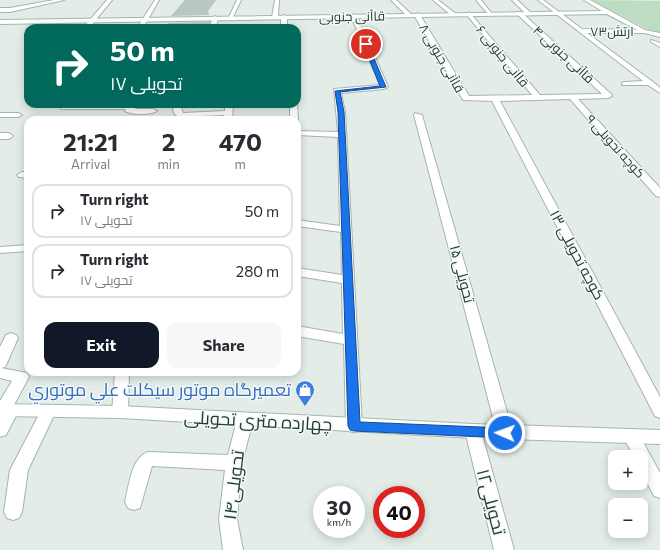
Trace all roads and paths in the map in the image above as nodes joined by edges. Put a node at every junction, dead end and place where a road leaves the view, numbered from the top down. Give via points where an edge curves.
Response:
1 (50, 0) edge
2 (62, 0) edge
3 (110, 0) edge
4 (157, 0) edge
5 (240, 0) edge
6 (277, 0) edge
7 (393, 0) edge
8 (435, 0) edge
9 (478, 0) edge
10 (514, 0) edge
11 (540, 0) edge
12 (586, 0) edge
13 (40, 4) junction
14 (9, 7) junction
15 (0, 10) edge
16 (555, 12) junction
17 (608, 12) junction
18 (520, 13) junction
19 (528, 13) junction
20 (453, 14) junction
21 (469, 14) junction
22 (491, 14) junction
23 (409, 15) junction
24 (417, 15) junction
25 (354, 16) junction
26 (275, 17) junction
27 (284, 17) junction
28 (215, 18) junction
29 (230, 18) junction
30 (144, 20) junction
31 (0, 21) edge
32 (91, 21) junction
33 (89, 24) edge
34 (142, 24) edge
35 (214, 24) edge
36 (284, 24) edge
37 (580, 31) junction
38 (644, 31) junction
39 (660, 35) edge
40 (653, 42) dead end
41 (660, 45) edge
42 (650, 83) junction
43 (624, 84) dead end
44 (660, 91) edge
45 (572, 97) junction
46 (538, 98) junction
47 (495, 99) junction
48 (137, 108) edge
49 (177, 108) edge
50 (153, 111) dead end
51 (222, 114) dead end
52 (0, 115) edge
53 (18, 115) dead end
54 (418, 115) dead end
55 (301, 133) edge
56 (342, 134) junction
57 (660, 194) edge
58 (301, 224) edge
59 (346, 230) junction
60 (24, 248) edge
61 (0, 250) edge
62 (301, 273) edge
63 (348, 280) junction
64 (301, 332) edge
65 (11, 338) dead end
66 (351, 340) junction
67 (0, 363) edge
68 (0, 373) edge
69 (122, 376) edge
70 (5, 410) edge
71 (48, 411) junction
72 (120, 412) junction
73 (660, 412) edge
74 (245, 420) junction
75 (354, 426) junction
76 (0, 430) edge
77 (473, 432) junction
78 (505, 433) junction
79 (631, 436) junction
80 (660, 437) edge
81 (234, 463) junction
82 (660, 490) edge
83 (134, 502) dead end
84 (13, 512) dead end
85 (233, 550) edge
86 (504, 550) edge

1 - 13 street
2 - 13 street
3 - 32 street
4 - 30 street
5 - 29 street
6 - 26 street
7 - 23 street
8 - 20 street
9 - 22 street
10 - 19 street
11 - 16 street
12 - 17 street
13 - 14 street
14 - 15 street
14 - 31 street
16 - 17 street, قاآنی جنوبی
16 - 19 street, قاآنی جنوبی
16 - 37 street
17 - 38 street
18 - 19 street, قاآنی جنوبی
18 - 22 street, قاآنی جنوبی
18 - 45 street, قاآنی جنوبی ۴ via 608,96
20 - 21 street, قاآنی جنوبی
20 - 24 street, قاآنی جنوبی
21 - 22 street, قاآنی جنوبی
21 - 46 street, قاآنی جنوبی ۶
23 - 24 street, قاآنی جنوبی
23 - 25 street, قاآنی جنوبی
24 - 47 street, قاآنی جنوبی ۸ via 466,98
25 - 27 street, قاآنی جنوبی
25 - 56 street via 384,87 337,91
26 - 27 street, قاآنی جنوبی
26 - 29 street, قاآنی جنوبی
27 - 36 street
28 - 29 street, قاآنی جنوبی
28 - 30 street, قاآنی جنوبی
28 - 35 street
30 - 32 street, قاآنی جنوبی
30 - 34 street
31 - 32 street, قاآنی جنوبی
32 - 33 street
37 - 38 street, ارتش۷۳
37 - 42 street
38 - 39 street
40 - 41 street
42 - 43 street
42 - 44 street
45 - 46 street
45 - 57 street, کوچه تحویلی ۹
46 - 47 street
47 - 73 street, کوچه تحویلی ۱۳
48 - 50 street
49 - 51 street via 181,115
52 - 53 street
54 - 78 street, تحویلی ۱۵
55 - 56 street
56 - 59 street
58 - 59 street
59 - 63 street
60 - 61 street
62 - 63 street
63 - 66 street
64 - 66 street
65 - 67 street
66 - 75 street
68 - 70 street via 22,377
69 - 72 street
70 - 71 street, چهارده متری تحویلی
70 - 76 street
71 - 72 street, چهارده متری تحویلی
71 - 84 street via 20,470
72 - 74 street, چهارده متری تحویلی
74 - 75 street, چهارده متری تحویلی
74 - 81 street, تحویلی۱۴
75 - 77 street, چهارده متری تحویلی
77 - 78 street, چهارده متری تحویلی
77 - 86 street, تحویلی۱۲
78 - 79 street, چهارده متری تحویلی
79 - 80 street, چهارده متری تحویلی
79 - 82 street
81 - 83 street via 148,459 144,463
81 - 85 street, تحویلی۱۴ via 228,519

